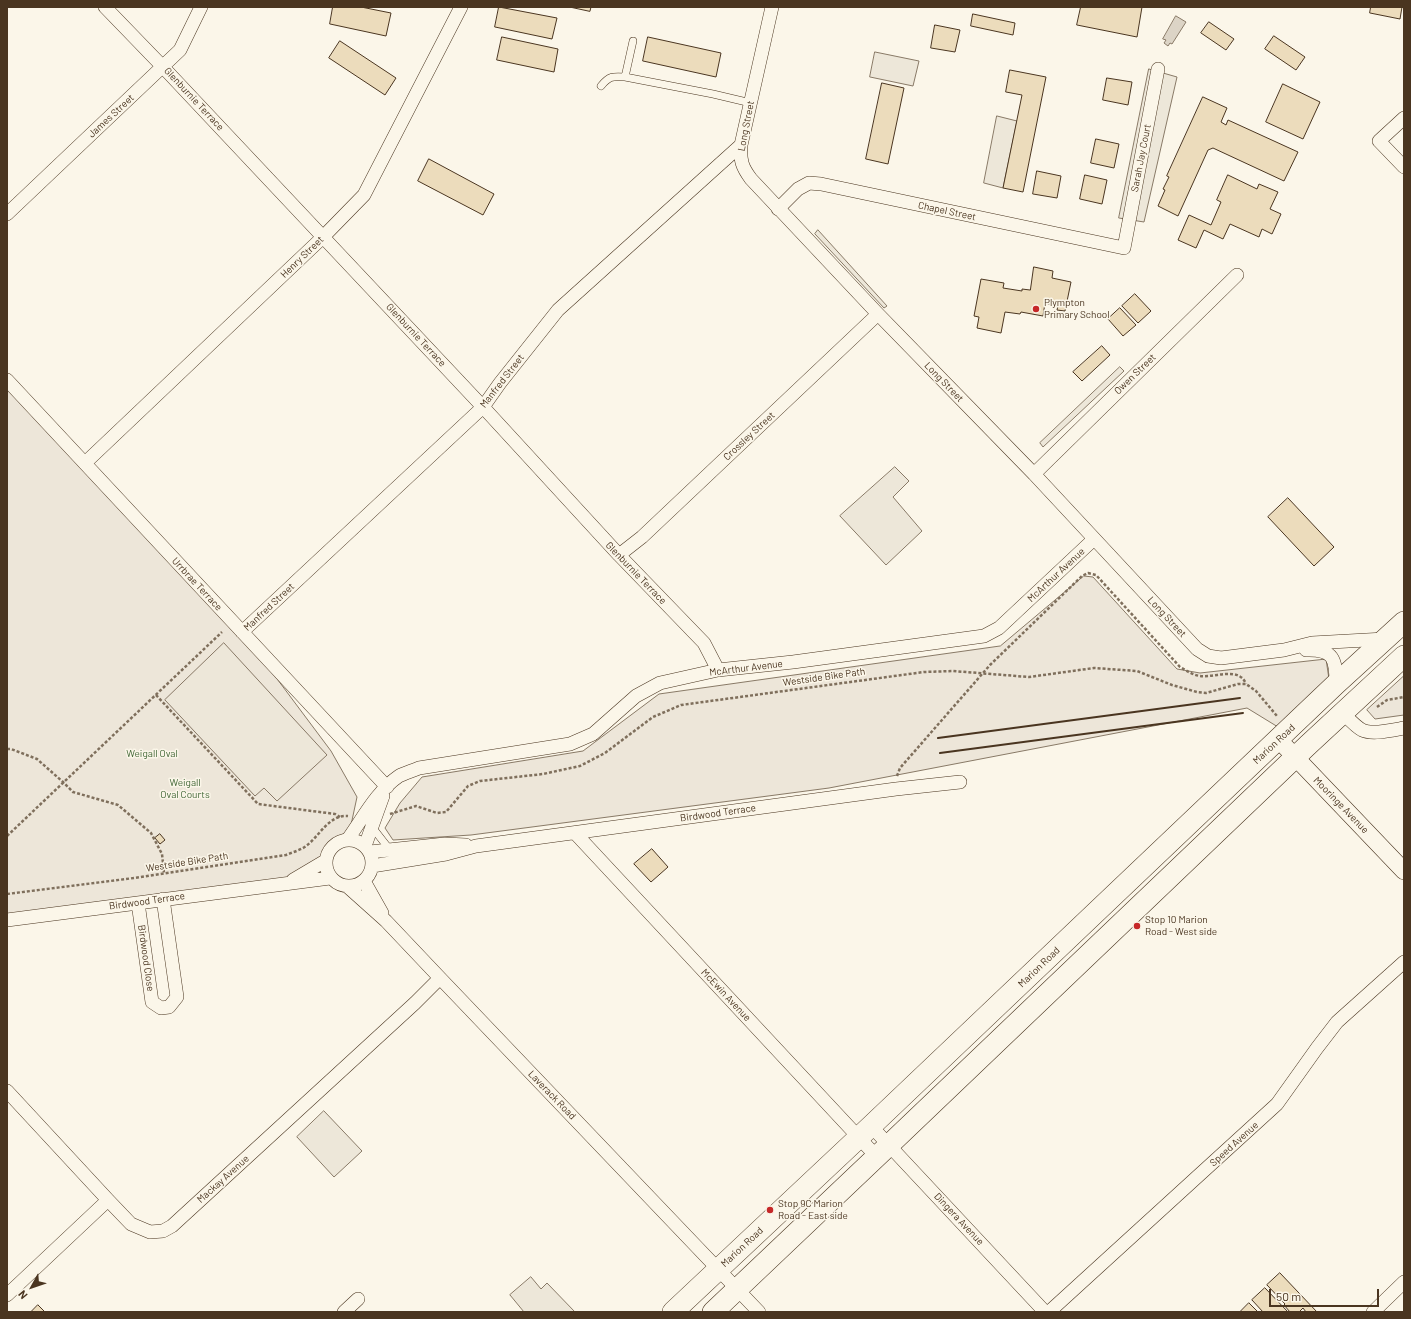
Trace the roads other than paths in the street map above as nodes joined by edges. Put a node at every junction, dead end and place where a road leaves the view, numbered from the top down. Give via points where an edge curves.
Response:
1 (105, 7) edge
2 (201, 7) edge
3 (461, 7) edge
4 (772, 7) edge
5 (633, 41) dead end
6 (163, 67) junction
7 (1158, 69) dead end
8 (625, 76) junction
9 (601, 86) dead end
10 (751, 103) junction
11 (1404, 118) edge
12 (741, 145) junction
13 (1404, 167) edge
14 (778, 209) junction
15 (7, 214) edge
16 (323, 237) junction
17 (1124, 248) joint
18 (1237, 275) dead end
19 (878, 314) junction
20 (7, 380) edge
21 (483, 406) junction
22 (85, 463) junction
23 (1034, 474) junction
24 (1094, 539) junction
25 (619, 555) junction
26 (1404, 622) edge
27 (242, 632) junction
28 (1385, 639) junction
29 (1284, 650) junction
30 (1404, 656) edge
31 (718, 670) junction
32 (1336, 684) junction
33 (1343, 714) junction
34 (1404, 728) edge
35 (1279, 730) junction
36 (1295, 757) junction
37 (960, 782) dead end
38 (387, 787) junction
39 (372, 827) junction
40 (575, 833) junction
41 (348, 840) junction
42 (476, 846) junction
43 (367, 849) junction
44 (390, 850) junction
45 (325, 861) junction
46 (372, 866) junction
47 (1404, 871) edge
48 (330, 878) junction
49 (364, 881) junction
50 (288, 883) junction
51 (348, 887) junction
52 (163, 899) junction
53 (138, 903) junction
54 (7, 920) edge
55 (386, 921) junction
56 (1404, 962) edge
57 (440, 978) junction
58 (7, 1091) edge
59 (865, 1132) junction
60 (883, 1151) junction
61 (108, 1200) junction
62 (718, 1269) junction
63 (1404, 1282) edge
64 (737, 1289) junction
65 (7, 1295) edge
66 (358, 1299) dead end
67 (1376, 1311) edge
68 (344, 1312) edge
69 (673, 1312) edge
70 (713, 1312) edge
71 (759, 1312) edge
72 (1046, 1312) edge
73 (1049, 1312) edge

1 - 6 street, Glenburnie Terrace
2 - 6 street, James Street via 180,50
3 - 16 street, Henry Street via 364,195
4 - 10 street, Long Street
5 - 8 lane
6 - 15 street, James Street
6 - 16 street, Glenburnie Terrace
7 - 17 street, Sarah Jay Court
8 - 9 lane via 613,76
8 - 10 lane
10 - 12 street, Long Street
11 - 13 street via 1379,141
12 - 14 street, Long Street via 743,169
12 - 21 street, Manfred Street via 558,310
14 - 17 street, Chapel Street via 798,188 809,183 821,184
14 - 19 street, Long Street
16 - 21 street, Glenburnie Terrace
16 - 22 street, Henry Street
18 - 23 street, Owen Street
19 - 23 street, Long Street
19 - 25 street, Crossley Street via 642,537
20 - 22 street, Urrbrae Terrace
21 - 25 street, Glenburnie Terrace
21 - 27 street, Manfred Street
22 - 27 street, Urrbrae Terrace
23 - 24 street, Long Street
24 - 29 street, Long Street via 1197,649 1208,656 1221,658
24 - 31 street, McArthur Avenue via 999,628 984,636
25 - 31 street, Glenburnie Terrace via 704,643
26 - 28 main road, Marion Road
27 - 38 street, Urrbrae Terrace
28 - 29 street, Long Street via 1312,643
28 - 32 main road, Marion Road
29 - 32 street, Long Street via 1315,649 1331,655 1335,664
30 - 33 main road
31 - 38 street, McArthur Avenue via 660,683 636,696 593,734 570,744 419,768 399,776
32 - 35 main road, Marion Road
33 - 34 street via 1354,725 1371,732
33 - 36 main road
35 - 36 street, Mooringe Avenue
35 - 59 main road, Marion Road
36 - 47 street, Mooringe Avenue
36 - 60 main road
37 - 40 street, Birdwood Terrace via 896,788
38 - 39 street
38 - 41 street, McArthur Avenue via 369,808
39 - 43 street
39 - 44 lane
40 - 42 street, Birdwood Terrace
40 - 59 street, McEwin Avenue
41 - 43 street via 357,841
41 - 45 street via 334,844 328,851
42 - 44 street, Birdwood Terrace via 445,844
42 - 46 street, Birdwood Terrace via 446,854
43 - 44 street, Birdwood Terrace
43 - 46 street
45 - 48 street
45 - 50 street, Birdwood Terrace
46 - 49 street
48 - 50 street, Birdwood Terrace
48 - 51 street
49 - 51 street via 357,886
49 - 55 street, Laverack Road
50 - 52 street, Birdwood Terrace
51 - 55 street, Laverack Road
52 - 53 street, Birdwood Terrace
52 - 53 street, Birdwood Close via 177,997 169,1007 161,1008 152,1002
53 - 54 street, Birdwood Terrace
55 - 57 street, Laverack Road
56 - 73 street, Speed Avenue via 1338,1022 1278,1104
57 - 61 street, Mackay Avenue via 172,1226 150,1232 131,1224
57 - 62 street, Laverack Road
58 - 61 street, Mackay Avenue
59 - 60 street, McEwin Avenue
59 - 62 main road, Marion Road
60 - 64 main road
60 - 72 street, Dingera Avenue
61 - 65 street
62 - 64 street, Laverack Road
62 - 69 main road, Marion Road
63 - 67 street
64 - 70 main road
64 - 71 street, Laverack Road
66 - 68 street

